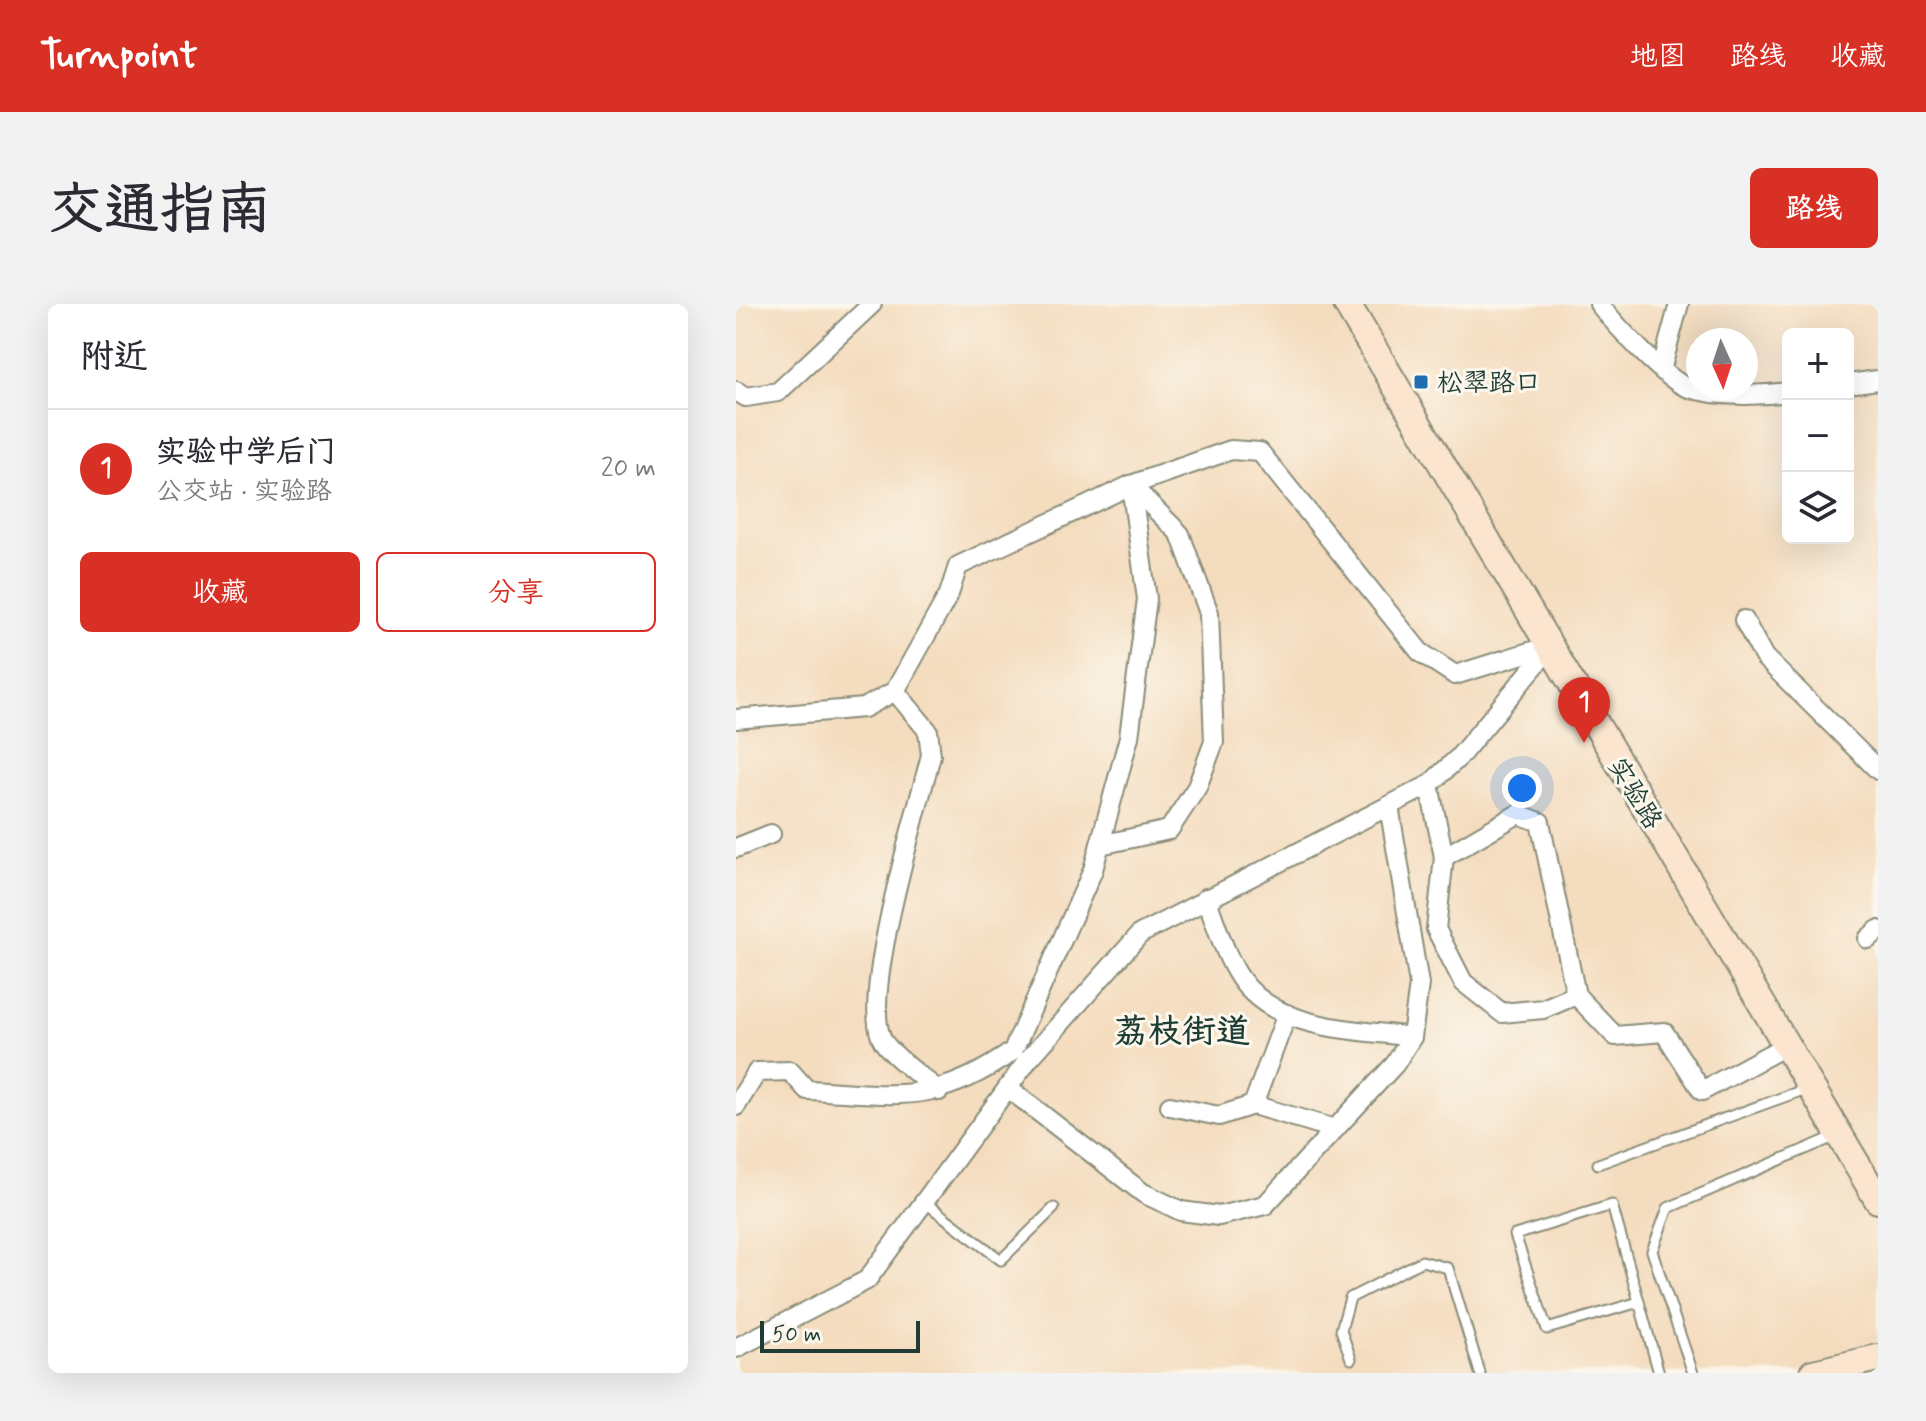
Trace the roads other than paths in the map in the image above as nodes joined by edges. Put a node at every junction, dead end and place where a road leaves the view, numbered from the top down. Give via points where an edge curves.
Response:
1 (872, 304) edge
2 (1347, 304) edge
3 (1599, 304) edge
4 (1679, 304) edge
5 (1662, 367) junction
6 (1878, 380) edge
7 (1854, 383) edge
8 (736, 391) edge
9 (1782, 393) edge
10 (1131, 485) junction
11 (1744, 620) dead end
12 (1552, 645) junction
13 (895, 691) junction
14 (736, 719) edge
15 (1878, 770) edge
16 (1429, 785) junction
17 (1389, 806) junction
18 (771, 834) dead end
19 (1100, 845) junction
20 (736, 848) edge
21 (1444, 857) junction
22 (1206, 898) junction
23 (1576, 995) junction
24 (1287, 1014) junction
25 (1412, 1037) junction
26 (1787, 1045) junction
27 (1021, 1056) junction
28 (1812, 1087) junction
29 (1008, 1088) junction
30 (939, 1091) junction
31 (1253, 1105) junction
32 (736, 1106) edge
33 (1170, 1106) dead end
34 (1335, 1129) junction
35 (1840, 1134) junction
36 (1598, 1164) dead end
37 (1878, 1200) edge
38 (923, 1201) junction
39 (1054, 1208) dead end
40 (1639, 1302) junction
41 (736, 1348) edge
42 (1878, 1358) edge
43 (1351, 1359) dead end
44 (1480, 1373) edge
45 (1659, 1373) edge
46 (1693, 1373) edge
47 (1813, 1373) edge

1 - 8 street via 778,392 746,397
2 - 12 street, 实验路
3 - 5 street via 1630,342
4 - 5 street
5 - 9 street via 1687,388 1762,396
6 - 7 street
10 - 12 street via 1231,450 1260,452 1420,652 1455,675
10 - 13 street via 958,566 949,594
10 - 19 street via 1147,599 1129,737
10 - 19 street via 1180,534 1209,613 1214,742 1197,787 1169,830
11 - 15 street via 1764,657
12 - 16 street via 1459,757
12 - 26 street, 实验路
13 - 14 street via 864,708
13 - 30 street via 928,731 931,755 878,974 875,1013 881,1040
16 - 17 street
16 - 21 street
17 - 22 street
17 - 25 street via 1419,984
18 - 20 street
19 - 27 street
21 - 23 street via 1436,929 1463,982 1502,1013 1543,1009
21 - 23 street via 1518,814 1540,822
22 - 24 street via 1240,979
22 - 27 street via 1140,934
23 - 26 street via 1615,1036 1664,1032 1702,1091
24 - 25 street
24 - 31 street
25 - 34 street via 1395,1064
26 - 28 street, 实验路
27 - 29 street
27 - 30 street
28 - 35 street, 实验路
28 - 36 lane
29 - 34 street via 1143,1193 1181,1211 1219,1216 1265,1205
29 - 38 street
30 - 32 street via 883,1096 807,1090 790,1071 757,1072
31 - 33 street via 1219,1116
31 - 34 street
35 - 37 street, 实验路
35 - 46 lane via 1668,1208 1652,1251
38 - 39 lane via 1001,1260
38 - 41 street via 867,1280
40 - 40 lane via 1612,1205 1515,1235 1547,1329
40 - 45 lane
42 - 47 street
43 - 44 lane via 1341,1330 1350,1298 1422,1261 1448,1268

